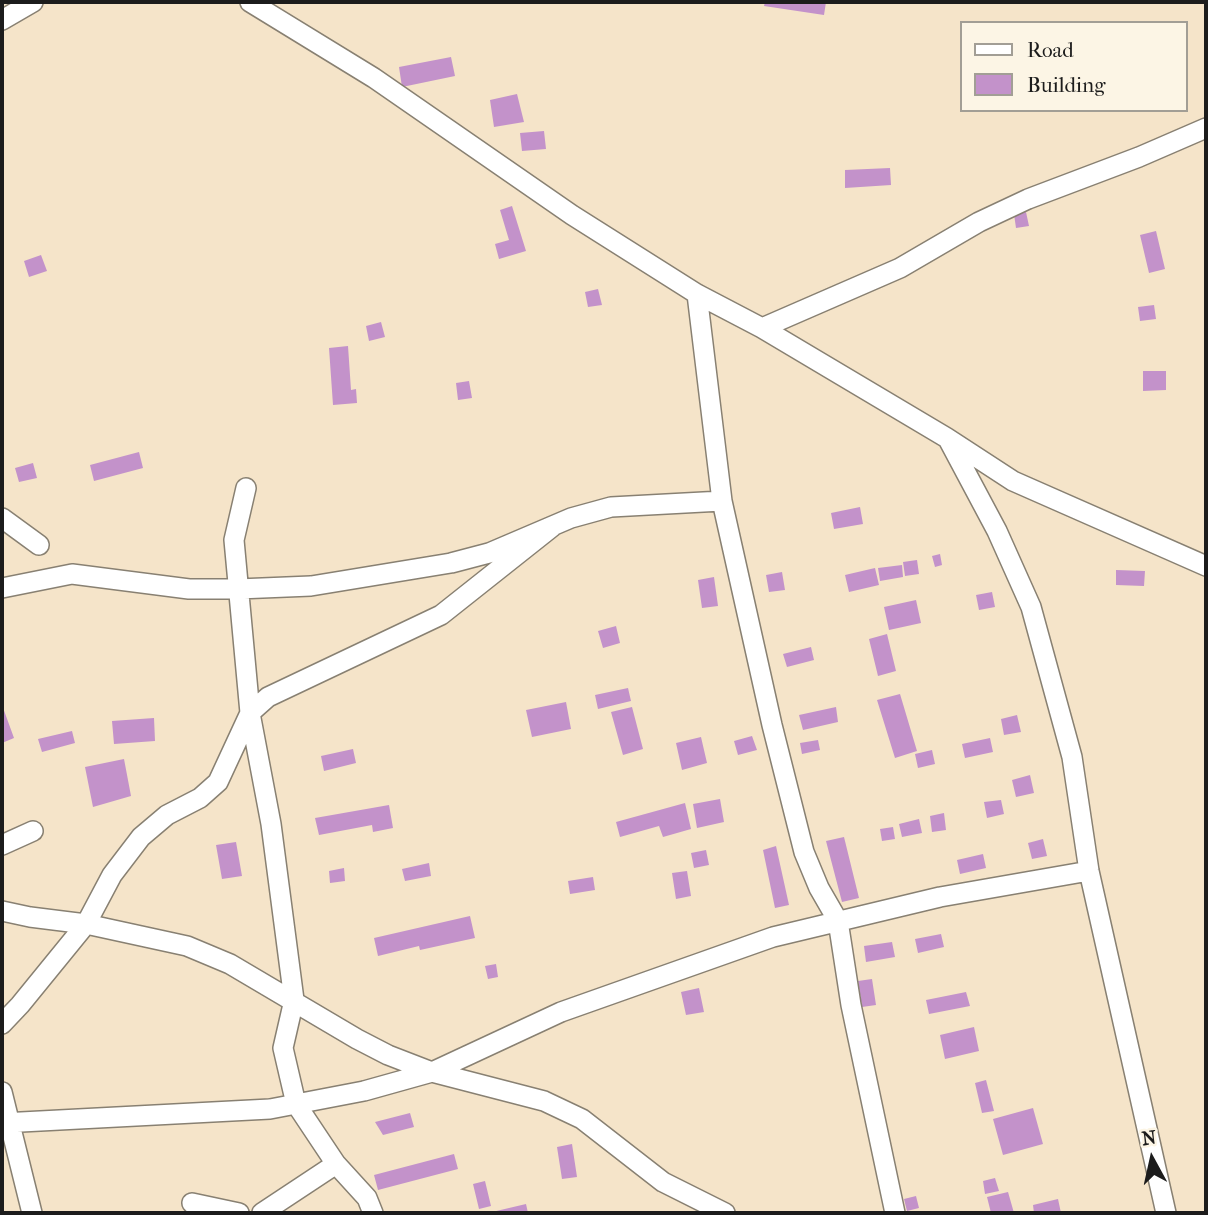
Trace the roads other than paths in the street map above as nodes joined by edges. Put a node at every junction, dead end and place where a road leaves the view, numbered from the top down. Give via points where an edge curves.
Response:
1 (33, 2) edge
2 (250, 2) edge
3 (2, 20) edge
4 (1206, 128) edge
5 (697, 294) junction
6 (762, 328) junction
7 (947, 438) junction
8 (246, 488) dead end
9 (722, 501) junction
10 (2, 518) edge
11 (552, 527) junction
12 (39, 545) dead end
13 (1206, 566) edge
14 (2, 587) edge
15 (238, 590) junction
16 (250, 713) junction
17 (33, 831) dead end
18 (2, 845) edge
19 (1089, 871) junction
20 (2, 911) edge
21 (838, 921) junction
22 (86, 924) junction
23 (294, 1000) junction
24 (2, 1024) edge
25 (432, 1072) junction
26 (2, 1092) edge
27 (296, 1104) junction
28 (6, 1123) edge
29 (336, 1164) junction
30 (191, 1203) dead end
31 (32, 1213) edge
32 (239, 1213) edge
33 (262, 1213) edge
34 (373, 1213) edge
35 (725, 1213) edge
36 (895, 1213) edge
37 (1166, 1213) edge

1 - 3 street
2 - 5 street via 374,78 572,215
4 - 6 street via 1028,199 900,268
5 - 6 street
5 - 9 street
6 - 7 street
7 - 13 street via 1013,481
7 - 19 street via 1031,607 1072,757
8 - 15 street via 234,540
9 - 11 street via 611,507
9 - 21 street via 804,852
10 - 12 street
11 - 15 street via 489,554 451,563 311,586
11 - 16 street via 441,615 268,697
14 - 15 street via 72,574 189,589
15 - 16 street
16 - 22 street via 218,782 141,837 112,875
16 - 23 street via 271,824
17 - 18 street
19 - 21 street via 940,897
19 - 37 street
20 - 22 street
21 - 25 street via 773,937 609,993
21 - 36 street
22 - 23 street via 187,946
22 - 24 street
23 - 25 street via 357,1039
23 - 27 street via 284,1048
25 - 27 street
25 - 35 street via 544,1101 582,1119 663,1182
26 - 28 street
27 - 28 street
27 - 29 street
28 - 31 street
29 - 33 street
29 - 34 street via 367,1198
30 - 32 street

